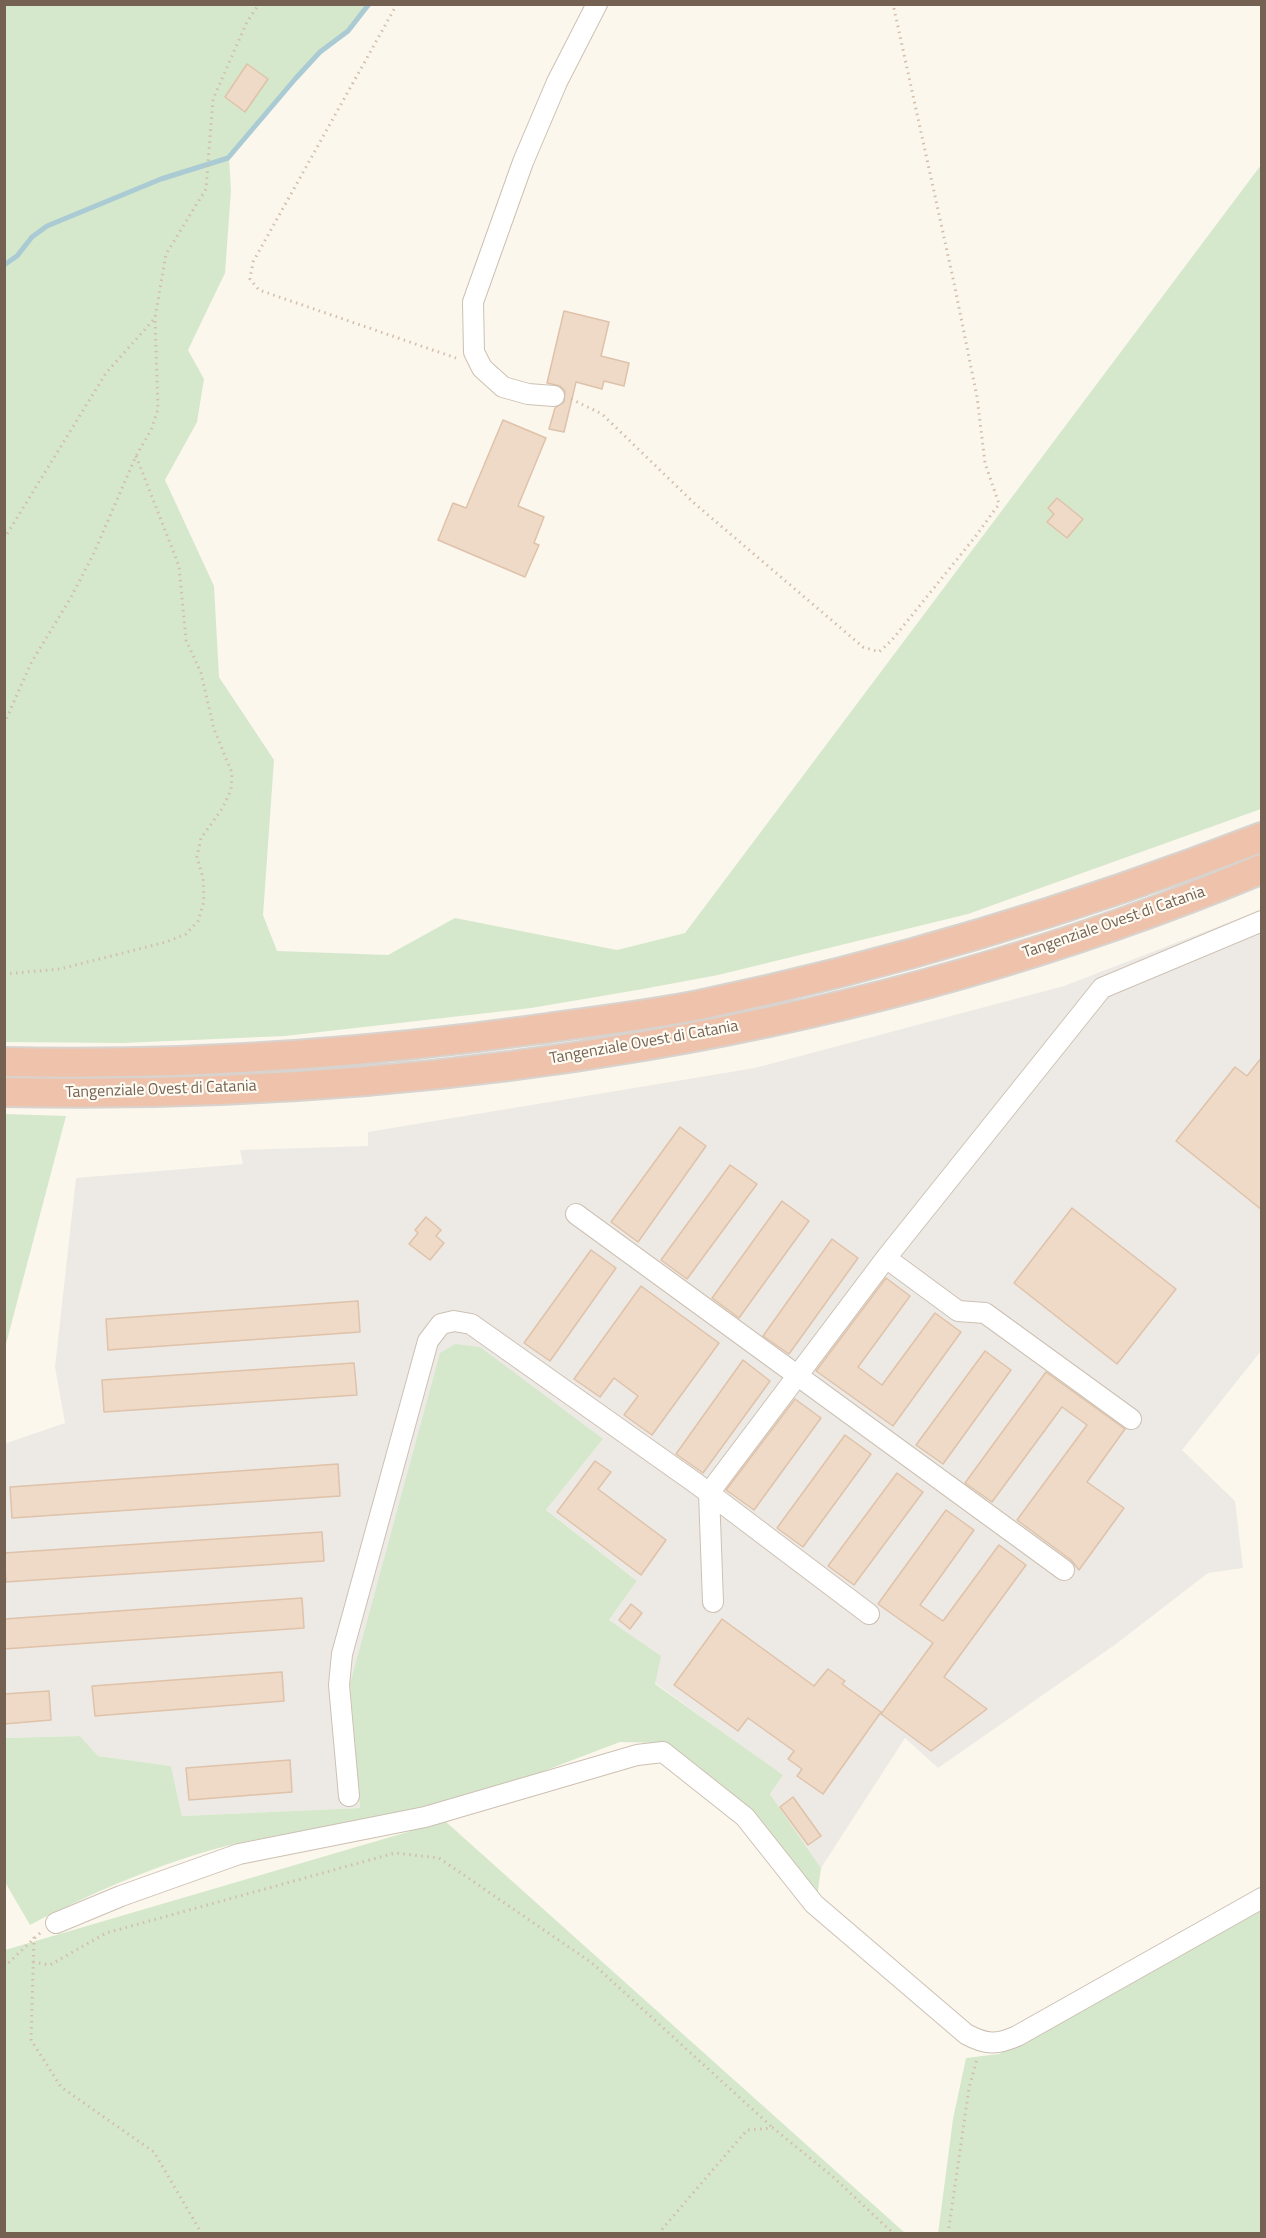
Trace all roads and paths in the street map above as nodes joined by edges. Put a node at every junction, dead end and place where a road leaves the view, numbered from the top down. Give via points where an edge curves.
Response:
1 (260, 4) edge
2 (397, 4) edge
3 (597, 4) edge
4 (893, 4) edge
5 (155, 318) junction
6 (476, 360) junction
7 (555, 396) joint
8 (136, 456) junction
9 (4, 539) edge
10 (4, 724) edge
11 (1262, 821) edge
12 (1262, 837) edge
13 (1262, 871) edge
14 (1048, 913) junction
15 (1262, 921) edge
16 (4, 974) edge
17 (4, 1062) edge
18 (4, 1092) edge
19 (576, 1214) dead end
20 (886, 1258) junction
21 (797, 1377) junction
22 (1131, 1419) dead end
23 (709, 1493) junction
24 (1064, 1570) dead end
25 (713, 1602) dead end
26 (869, 1614) dead end
27 (349, 1796) dead end
28 (1262, 1898) edge
29 (56, 1923) joint
30 (34, 1937) junction
31 (33, 1962) junction
32 (4, 1967) edge
33 (982, 2043) junction
34 (773, 2128) junction
35 (202, 2234) edge
36 (658, 2234) edge
37 (894, 2234) edge
38 (948, 2234) edge

1 - 5 path via 247,22 213,99 206,189 166,254
2 - 6 path via 253,262 250,279 259,290 372,331 453,357
3 - 6 street via 548,102 483,270 473,302
4 - 7 path via 977,397 985,463 999,504 892,640 879,652 863,647 702,510 602,414 578,401
5 - 8 path via 158,408
5 - 9 path via 106,373
6 - 7 street via 503,387
8 - 10 path via 88,564 32,663
8 - 16 path via 180,566 186,640 201,673 214,729 232,773 231,790 222,810 201,838 197,857 204,902 198,921 186,934 166,942 60,969
11 - 14 highway via 1138,869
12 - 14 highway, Tangenziale Ovest di Catania
13 - 18 highway, Tangenziale Ovest di Catania via 1096,933 969,971 706,1035 453,1073 324,1084
14 - 17 highway, Tangenziale Ovest di Catania via 890,959 697,1005 568,1025 323,1054
15 - 20 street via 1102,988
19 - 21 street
20 - 21 street
20 - 22 street via 958,1311 985,1312
21 - 23 street
21 - 24 street
23 - 25 street
23 - 26 street
23 - 27 street via 471,1324 441,1324 428,1341 342,1654 339,1685
28 - 33 street via 1017,2036 999,2044
29 - 30 path
29 - 33 street via 239,1854 425,1817 637,1755 663,1752 745,1817 814,1904 966,2034
30 - 31 path
30 - 32 path
31 - 34 path via 50,1965 106,1933 395,1853 439,1858 592,1964
31 - 35 path via 31,2040 60,2087 154,2152
33 - 38 path via 969,2088
34 - 36 path via 747,2130
34 - 37 path

